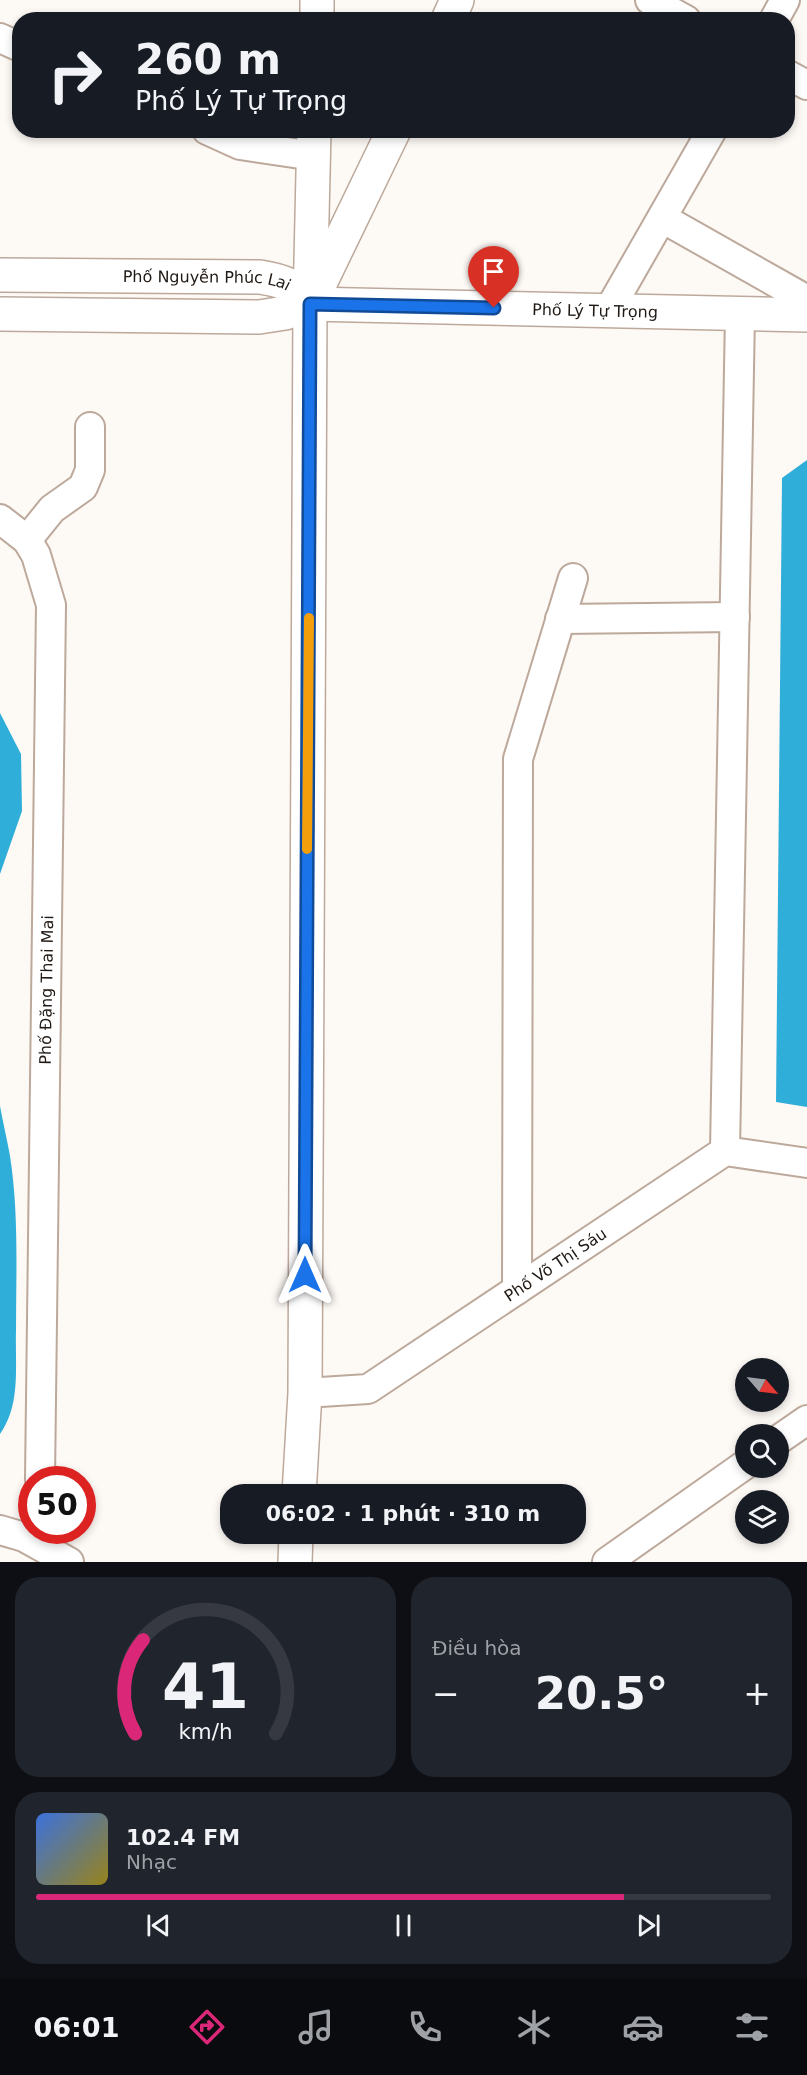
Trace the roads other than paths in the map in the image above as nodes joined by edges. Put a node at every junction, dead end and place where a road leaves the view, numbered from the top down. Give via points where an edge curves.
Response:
1 (650, 0) edge
2 (672, 12) edge
3 (225, 138) edge
4 (390, 138) edge
5 (707, 138) edge
6 (314, 143) edge
7 (662, 218) junction
8 (0, 275) edge
9 (807, 300) edge
10 (310, 304) junction
11 (609, 310) junction
12 (0, 314) edge
13 (740, 314) junction
14 (807, 315) edge
15 (90, 427) dead end
16 (0, 519) edge
17 (27, 540) junction
18 (573, 578) dead end
19 (735, 617) junction
20 (560, 619) junction
21 (725, 1152) junction
22 (807, 1163) edge
23 (517, 1290) junction
24 (305, 1393) junction
25 (807, 1420) edge
26 (789, 1432) edge
27 (40, 1466) edge
28 (735, 1472) edge
29 (300, 1484) edge
30 (0, 1530) edge
31 (18, 1535) edge
32 (47, 1544) edge
33 (296, 1544) edge
34 (69, 1562) edge
35 (295, 1562) edge
36 (607, 1562) edge

1 - 2 street
3 - 6 street via 240,145
4 - 10 main road
5 - 7 street
6 - 10 main road
7 - 9 street
7 - 11 street
8 - 10 main road, Phố Nguyễn Phúc Lai via 260,277 283,281 299,290
10 - 11 main road, Phố Lý Tự Trọng
10 - 12 main road, Phố Nguyễn Phúc Lai via 285,313 259,316
10 - 24 main road
11 - 13 main road, Phố Lý Tự Trọng
13 - 14 main road, Phố Lý Tự Trọng
13 - 19 street
15 - 17 street via 90,470 83,488 52,508
16 - 17 street, Phố Đặng Thai Mai
17 - 27 street, Phố Đặng Thai Mai via 36,555 51,605
18 - 20 street
19 - 20 street
19 - 21 street
20 - 23 street via 518,759
21 - 22 street
21 - 23 street, Phố Võ Thị Sáu
23 - 24 street, Phố Võ Thị Sáu via 368,1389
24 - 29 main road
25 - 26 street
28 - 36 street
30 - 31 street
32 - 34 street
33 - 35 main road

